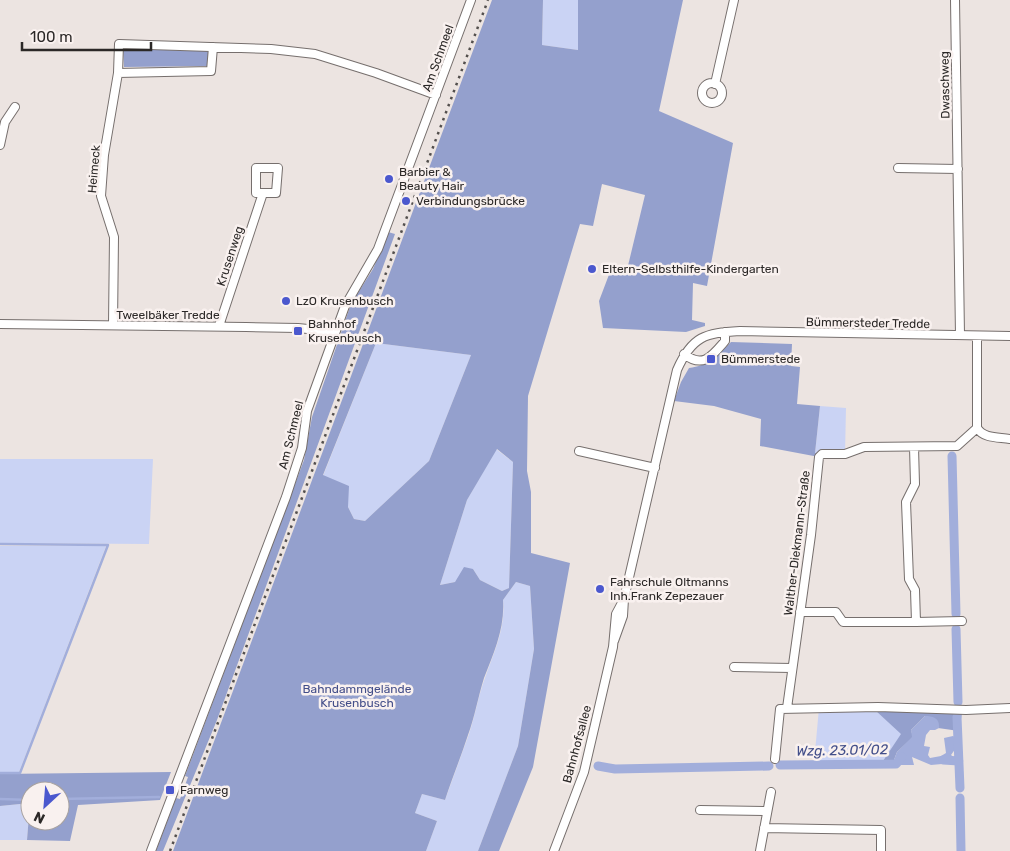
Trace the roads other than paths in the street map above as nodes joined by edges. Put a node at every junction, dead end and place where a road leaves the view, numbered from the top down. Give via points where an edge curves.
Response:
1 (471, 0) edge
2 (734, 0) edge
3 (955, 0) edge
4 (213, 47) junction
5 (118, 73) junction
6 (715, 84) dead end
7 (436, 95) junction
8 (15, 107) dead end
9 (0, 145) edge
10 (898, 168) dead end
11 (958, 169) junction
12 (263, 194) dead end
13 (0, 324) edge
14 (114, 326) junction
15 (219, 326) junction
16 (725, 332) junction
17 (335, 334) junction
18 (960, 335) junction
19 (977, 336) junction
20 (1010, 336) edge
21 (686, 351) junction
22 (977, 428) junction
23 (1010, 438) edge
24 (914, 447) junction
25 (579, 451) dead end
26 (654, 468) junction
27 (800, 612) junction
28 (962, 621) dead end
29 (916, 622) junction
30 (734, 667) dead end
31 (792, 668) junction
32 (787, 708) junction
33 (1010, 708) edge
34 (775, 759) dead end
35 (771, 792) dead end
36 (700, 810) dead end
37 (767, 810) junction
38 (764, 828) junction
39 (151, 851) edge
40 (554, 851) edge
41 (760, 851) edge
42 (881, 851) edge

1 - 7 street, Am Schmeel
2 - 6 street
3 - 11 street, Dwaschweg
4 - 5 street via 211,71
4 - 5 street, Heimeck via 119,44
4 - 7 street, Heimeck via 315,54
5 - 14 street, Heimeck via 104,155 101,196 114,237
7 - 17 street, Am Schmeel via 378,249 345,306
8 - 9 street via 6,122
10 - 11 street
11 - 18 street, Dwaschweg
12 - 15 street, Krusenweg
13 - 14 street, Tweelbäker Tredde
14 - 15 street, Tweelbäker Tredde
15 - 17 street, Tweelbäker Tredde via 298,328
16 - 18 street, Bümmersteder Tredde
16 - 21 street, Bümmersteder Tredde via 697,340
16 - 21 street via 725,341 713,356 699,362 692,360
17 - 39 street, Am Schmeel via 307,411 302,448 286,497
18 - 19 street, Bümmersteder Tredde
19 - 20 street, Bümmersteder Tredde
19 - 22 street
21 - 26 street, Bahnhofsallee via 677,370
22 - 23 street via 985,436
22 - 24 street, Walther-Diekmann-Straße via 956,446
24 - 27 street, Walther-Diekmann-Straße via 864,447 845,454 822,454 819,457
24 - 29 street via 915,484 906,502 909,578 915,590
25 - 26 street
26 - 40 street, Bahnhofsallee via 624,599 616,614 614,641 584,772
27 - 29 street via 836,612 843,622
27 - 31 street, Walther-Diekmann-Straße
28 - 29 street
30 - 31 street
31 - 32 street, Walther-Diekmann-Straße
32 - 33 street
32 - 34 street, Walther-Diekmann-Straße via 780,709
35 - 37 street
36 - 37 street
37 - 38 street
38 - 41 street
38 - 42 street via 881,830

